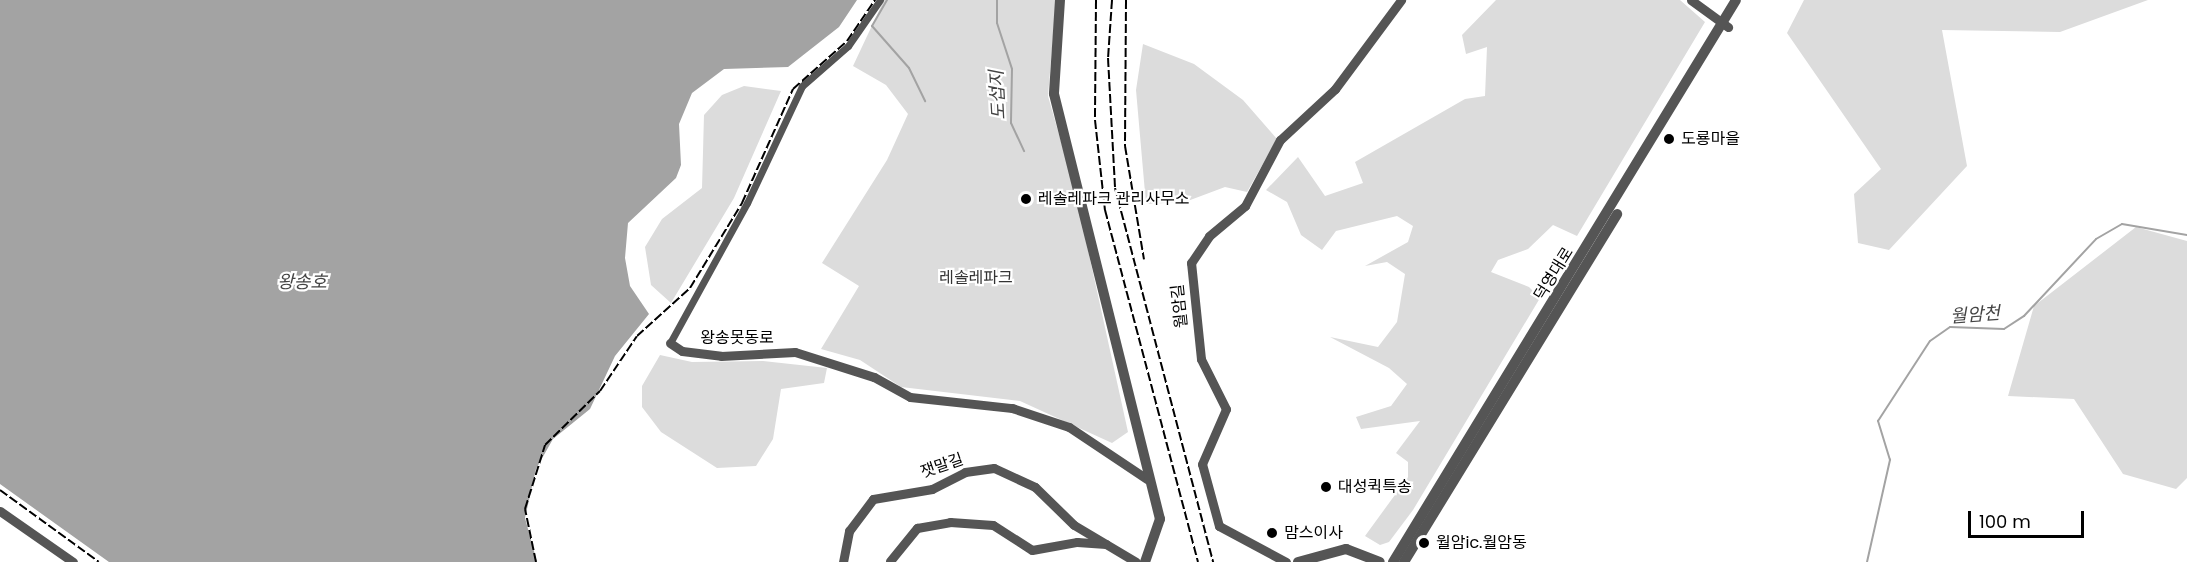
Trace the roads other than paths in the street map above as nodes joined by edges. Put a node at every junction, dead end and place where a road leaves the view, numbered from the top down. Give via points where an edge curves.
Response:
1 (880, 0) edge
2 (1060, 0) edge
3 (1401, 0) edge
4 (1691, 0) edge
5 (1737, 0) edge
6 (1744, 0) edge
7 (1726, 25) junction
8 (670, 343) joint
9 (1147, 479) junction
10 (0, 511) edge
11 (1112, 545) junction
12 (890, 561) edge
13 (73, 562) edge
14 (843, 562) edge
15 (1136, 562) edge
16 (1145, 562) edge
17 (1286, 562) edge
18 (1299, 562) edge
19 (1380, 562) edge
20 (1393, 562) edge
21 (1404, 562) edge

1 - 8 street, 왕송못동로 via 848,46 802,86 747,203
2 - 9 street via 1054,94 1073,155
3 - 17 street, 월암길 via 1335,89 1280,140 1245,206 1209,236 1191,263 1201,359 1226,409 1202,464 1219,526
4 - 7 street
5 - 7 street, 덕영대로
6 - 7 street, 덕영대로
7 - 20 street, 덕영대로
7 - 21 street, 덕영대로
8 - 9 street, 왕송못동로 via 682,351 721,356 795,352 874,377 910,397 1012,408 1069,427
9 - 16 street via 1160,519
10 - 13 street
11 - 12 street via 1077,542 1032,550 993,525 950,522 917,528
11 - 14 street, 잿말길 via 1074,525 1035,487 994,468 965,472 932,489 873,499 849,531
11 - 15 street, 잿말길
18 - 19 street via 1346,549

